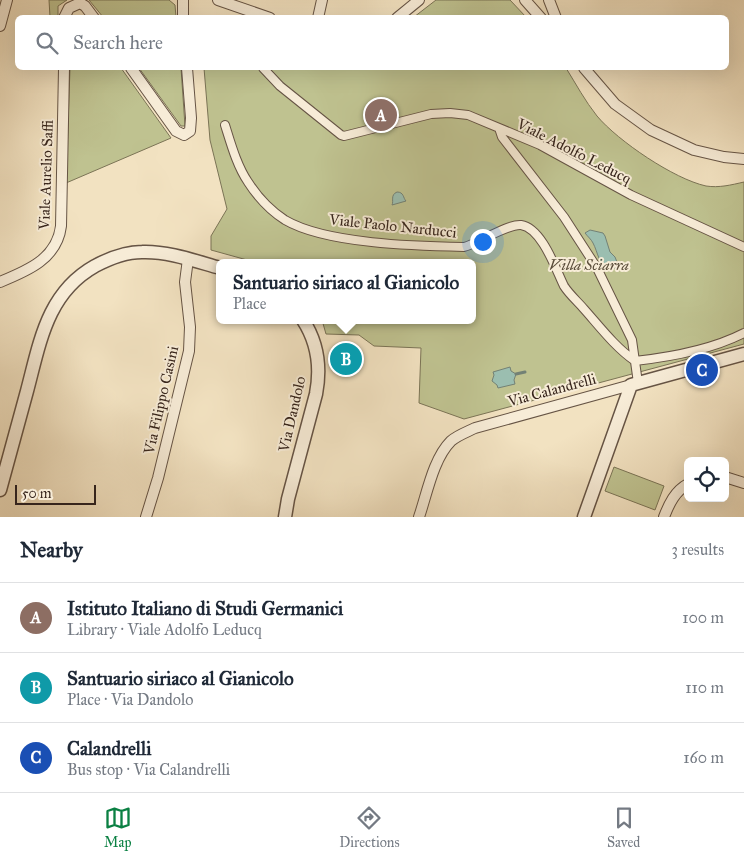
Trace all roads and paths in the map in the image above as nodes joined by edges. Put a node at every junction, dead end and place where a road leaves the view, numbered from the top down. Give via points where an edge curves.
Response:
1 (8, 0) edge
2 (183, 0) edge
3 (218, 0) edge
4 (322, 0) edge
5 (419, 0) edge
6 (525, 0) edge
7 (549, 0) edge
8 (66, 15) edge
9 (92, 15) edge
10 (183, 15) edge
11 (261, 15) edge
12 (319, 15) edge
13 (400, 15) edge
14 (538, 15) edge
15 (555, 15) edge
16 (0, 26) edge
17 (64, 70) edge
18 (132, 70) edge
19 (187, 70) edge
20 (265, 70) edge
21 (586, 70) edge
22 (225, 126) dead end
23 (499, 128) junction
24 (744, 159) edge
25 (744, 247) edge
26 (188, 259) junction
27 (216, 267) edge
28 (0, 282) edge
29 (305, 324) edge
30 (744, 333) edge
31 (744, 354) edge
32 (635, 362) junction
33 (634, 384) junction
34 (729, 478) edge
35 (743, 481) edge
36 (684, 486) edge
37 (0, 490) edge
38 (146, 517) edge
39 (285, 517) edge
40 (420, 517) edge
41 (584, 517) edge
42 (664, 517) edge

1 - 16 street
2 - 10 street
3 - 11 street
4 - 12 street
5 - 13 street
6 - 14 street
7 - 15 street
8 - 9 street via 69,8 80,3
17 - 28 street, Viale Aurelio Saffi via 58,238 55,247 42,260
18 - 19 street via 176,131 184,135 190,128 191,113
20 - 23 street, Viale Adolfo Leducq via 280,86 344,136 398,121 450,113 468,115
21 - 24 street via 615,104 650,130 694,150
22 - 32 street, Viale Paolo Narducci via 247,181 265,204 284,219 308,231 392,243 464,247 514,226 528,227 553,260 565,288 622,352
23 - 25 street, Viale Adolfo Leducq via 540,145 630,195
23 - 32 street via 502,137 564,216 597,268 632,340
26 - 27 street
26 - 37 street via 154,252 126,254 90,269 67,287 52,310 42,337
26 - 38 street, Via Filippo Casini via 185,287 189,351
29 - 39 street, Via Dandolo via 316,350 318,378
30 - 32 street via 668,358
31 - 33 street, Via Calandrelli
32 - 33 street
33 - 40 street, Via Calandrelli via 461,434 444,449 439,459
33 - 41 street
34 - 35 street
36 - 42 street

